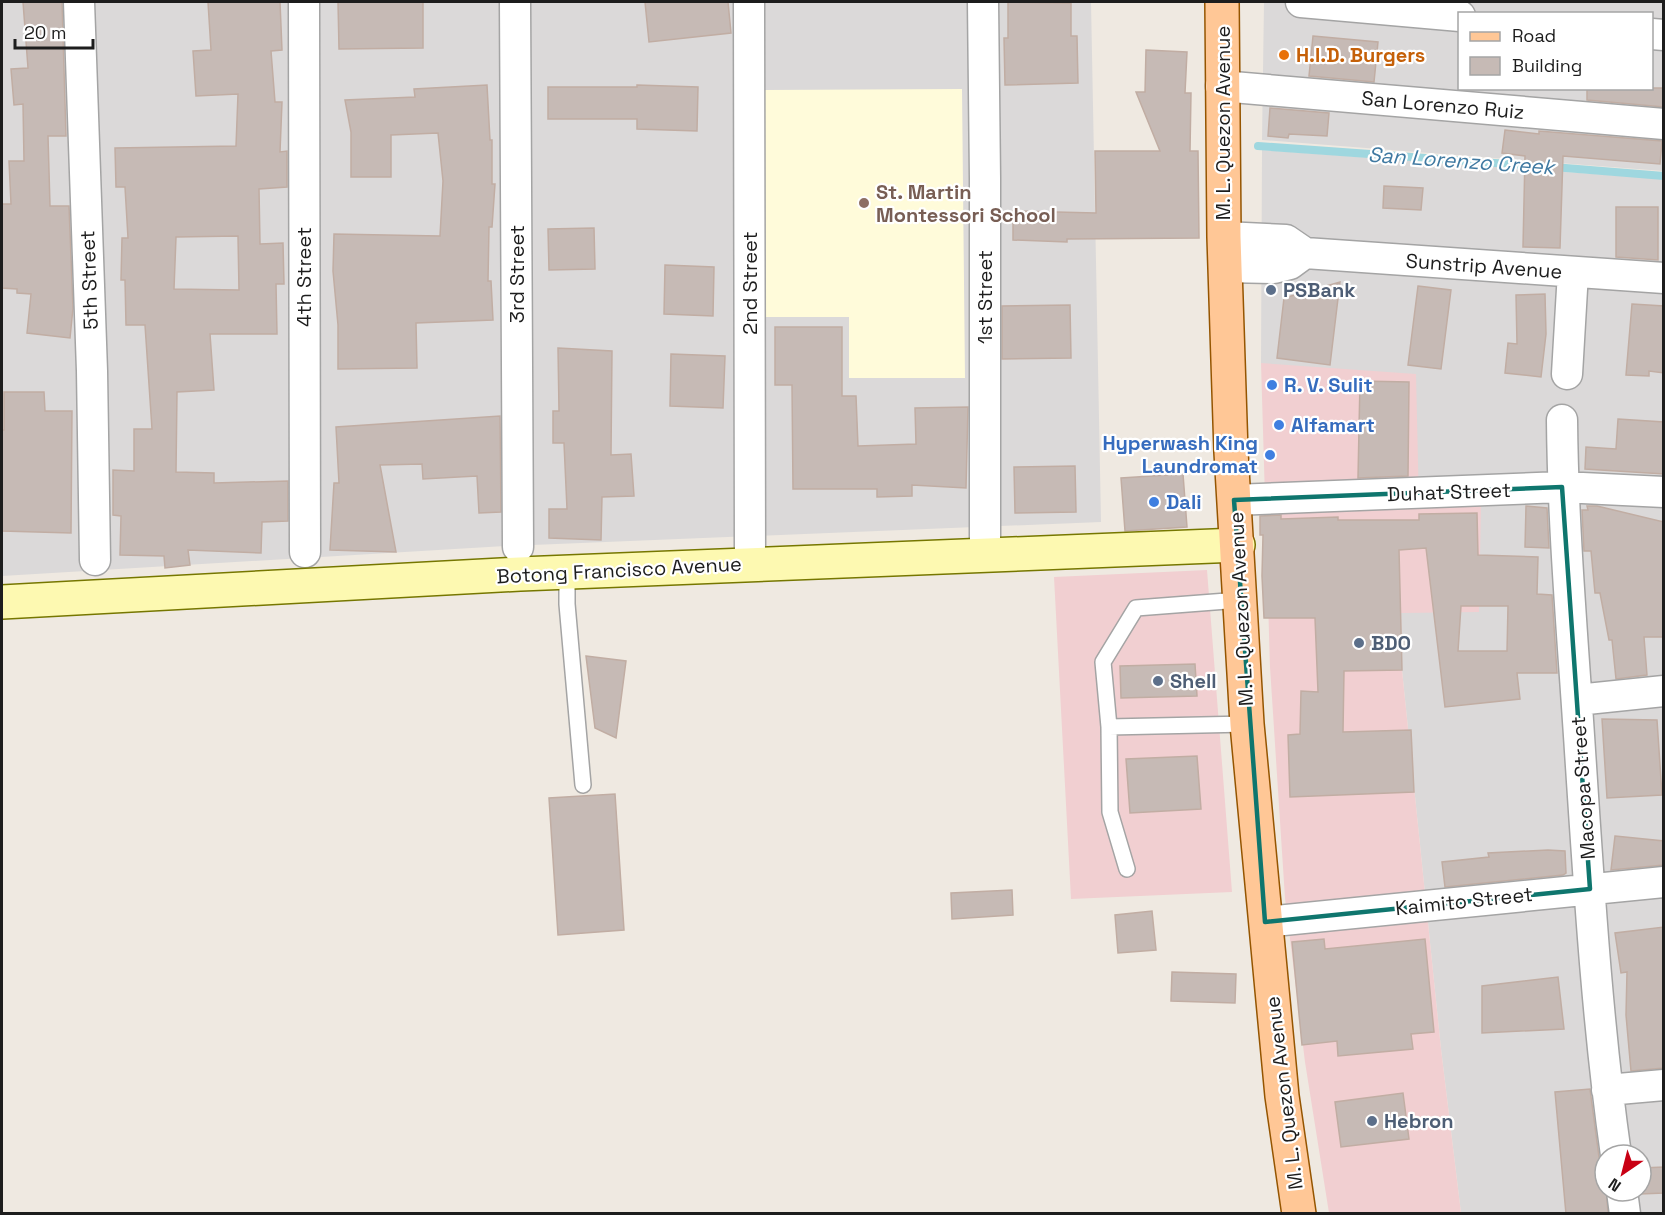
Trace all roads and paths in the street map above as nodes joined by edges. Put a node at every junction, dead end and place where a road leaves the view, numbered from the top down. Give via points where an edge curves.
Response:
1 (79, 2) edge
2 (304, 2) edge
3 (515, 2) edge
4 (749, 2) edge
5 (982, 2) edge
6 (1222, 2) edge
7 (1301, 2) edge
8 (1458, 16) edge
9 (1221, 86) junction
10 (1664, 124) edge
11 (1224, 252) junction
12 (1573, 272) junction
13 (1664, 278) edge
14 (1567, 374) dead end
15 (1562, 420) dead end
16 (1562, 487) junction
17 (1664, 492) edge
18 (1234, 500) junction
19 (1238, 545) junction
20 (518, 547) dead end
21 (304, 552) dead end
22 (986, 556) junction
23 (95, 560) dead end
24 (750, 564) junction
25 (567, 574) junction
26 (1240, 600) junction
27 (2, 602) edge
28 (1664, 691) edge
29 (1577, 700) junction
30 (1247, 724) junction
31 (1109, 727) junction
32 (583, 784) dead end
33 (1127, 869) dead end
34 (1664, 882) edge
35 (1590, 889) junction
36 (1265, 922) junction
37 (1664, 1085) edge
38 (1607, 1090) junction
39 (1614, 1143) edge
40 (1299, 1214) edge

1 - 23 street, 5th Street
2 - 21 street, 4th Street
3 - 20 street, 3rd Street
4 - 24 street, 2nd Street
5 - 22 street, 1st Street
6 - 9 main road, M. L. Quezon Avenue
7 - 8 street
9 - 10 street, San Lorenzo Ruiz
9 - 11 main road, M. L. Quezon Avenue
11 - 12 street, Sunstrip Avenue via 1274,268 1290,264 1305,253
11 - 18 main road, M. L. Quezon Avenue
12 - 13 street, Sunstrip Avenue
12 - 14 street
15 - 16 street, Macopa Street
16 - 17 street, Duhat Street
16 - 18 street, Duhat Street
16 - 29 street, Macopa Street
18 - 19 main road, M. L. Quezon Avenue
19 - 22 street, Botong Francisco Avenue
19 - 26 main road, M. L. Quezon Avenue
22 - 24 street, Botong Francisco Avenue
24 - 25 street, Botong Francisco Avenue
25 - 27 street, Botong Francisco Avenue
25 - 32 lane
26 - 30 main road, M. L. Quezon Avenue
26 - 31 lane via 1136,608 1102,662
28 - 29 street
29 - 35 street, Macopa Street
30 - 31 lane
30 - 36 main road, M. L. Quezon Avenue
31 - 33 lane via 1110,812
34 - 35 street, Kaimito Street
35 - 36 street, Kaimito Street
35 - 38 street, Macopa Street
36 - 40 main road, M. L. Quezon Avenue via 1282,1096
37 - 38 street
38 - 39 street, Macopa Street

